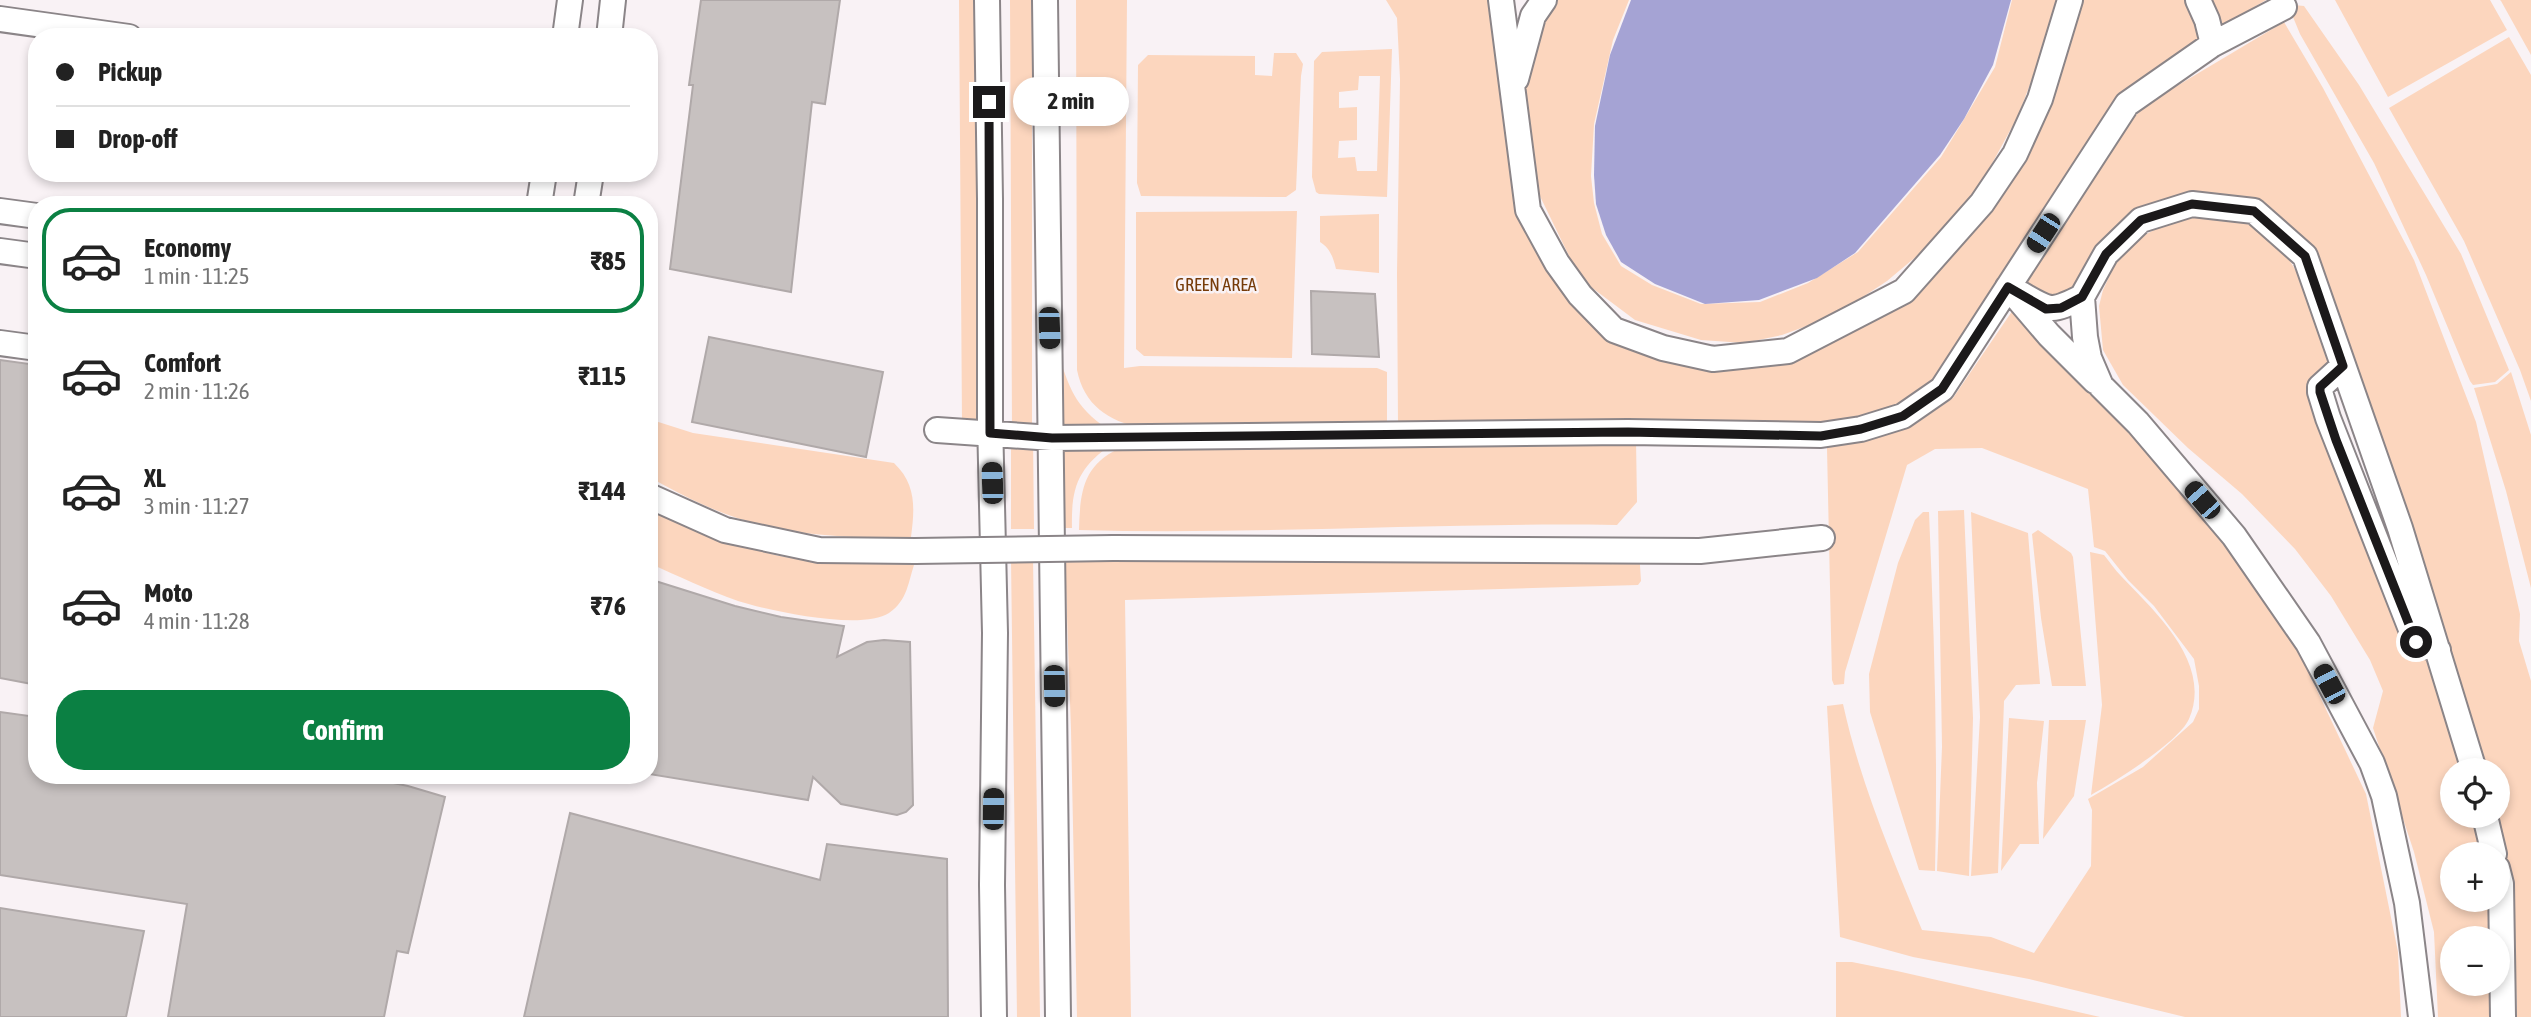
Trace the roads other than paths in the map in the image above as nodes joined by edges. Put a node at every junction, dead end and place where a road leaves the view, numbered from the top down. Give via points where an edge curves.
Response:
1 (570, 0) edge
2 (614, 0) edge
3 (987, 0) edge
4 (1045, 0) edge
5 (1502, 0) edge
6 (1544, 0) edge
7 (2198, 0) edge
8 (2286, 2) edge
9 (2069, 6) edge
10 (0, 19) edge
11 (65, 28) edge
12 (566, 28) edge
13 (610, 28) edge
14 (2213, 44) junction
15 (1513, 93) junction
16 (0, 211) edge
17 (28, 215) edge
18 (0, 251) edge
19 (28, 255) edge
20 (2008, 287) junction
21 (2082, 297) junction
22 (0, 343) edge
23 (28, 347) edge
24 (2101, 386) junction
25 (937, 430) dead end
26 (990, 433) junction
27 (1052, 438) junction
28 (658, 500) edge
29 (1822, 538) dead end
30 (2470, 758) edge
31 (2501, 912) edge
32 (993, 1017) edge
33 (1058, 1017) edge
34 (2421, 1017) edge
35 (2503, 1017) edge

1 - 12 street
2 - 13 street
3 - 26 street
4 - 27 street
5 - 15 street
6 - 15 street via 1533,16
7 - 14 street
8 - 14 street
9 - 15 street via 2040,99 2015,154 1982,203 1904,291 1788,351 1713,359 1614,330 1557,263 1528,210
10 - 11 street
14 - 20 street via 2127,104
16 - 17 street
18 - 19 street
20 - 21 street via 2046,309 2061,308
20 - 24 street
20 - 27 street via 1942,389 1903,416 1821,436 1628,432
21 - 24 street via 2089,358
21 - 30 street via 2106,254 2141,220 2192,204 2254,211 2305,256 2400,528
22 - 23 street
24 - 34 street via 2234,536 2308,643 2372,762 2407,903
25 - 26 street
26 - 27 street
26 - 32 street via 995,633
27 - 33 street
28 - 29 street, bridge via 725,530 819,550 1700,551
31 - 35 street

